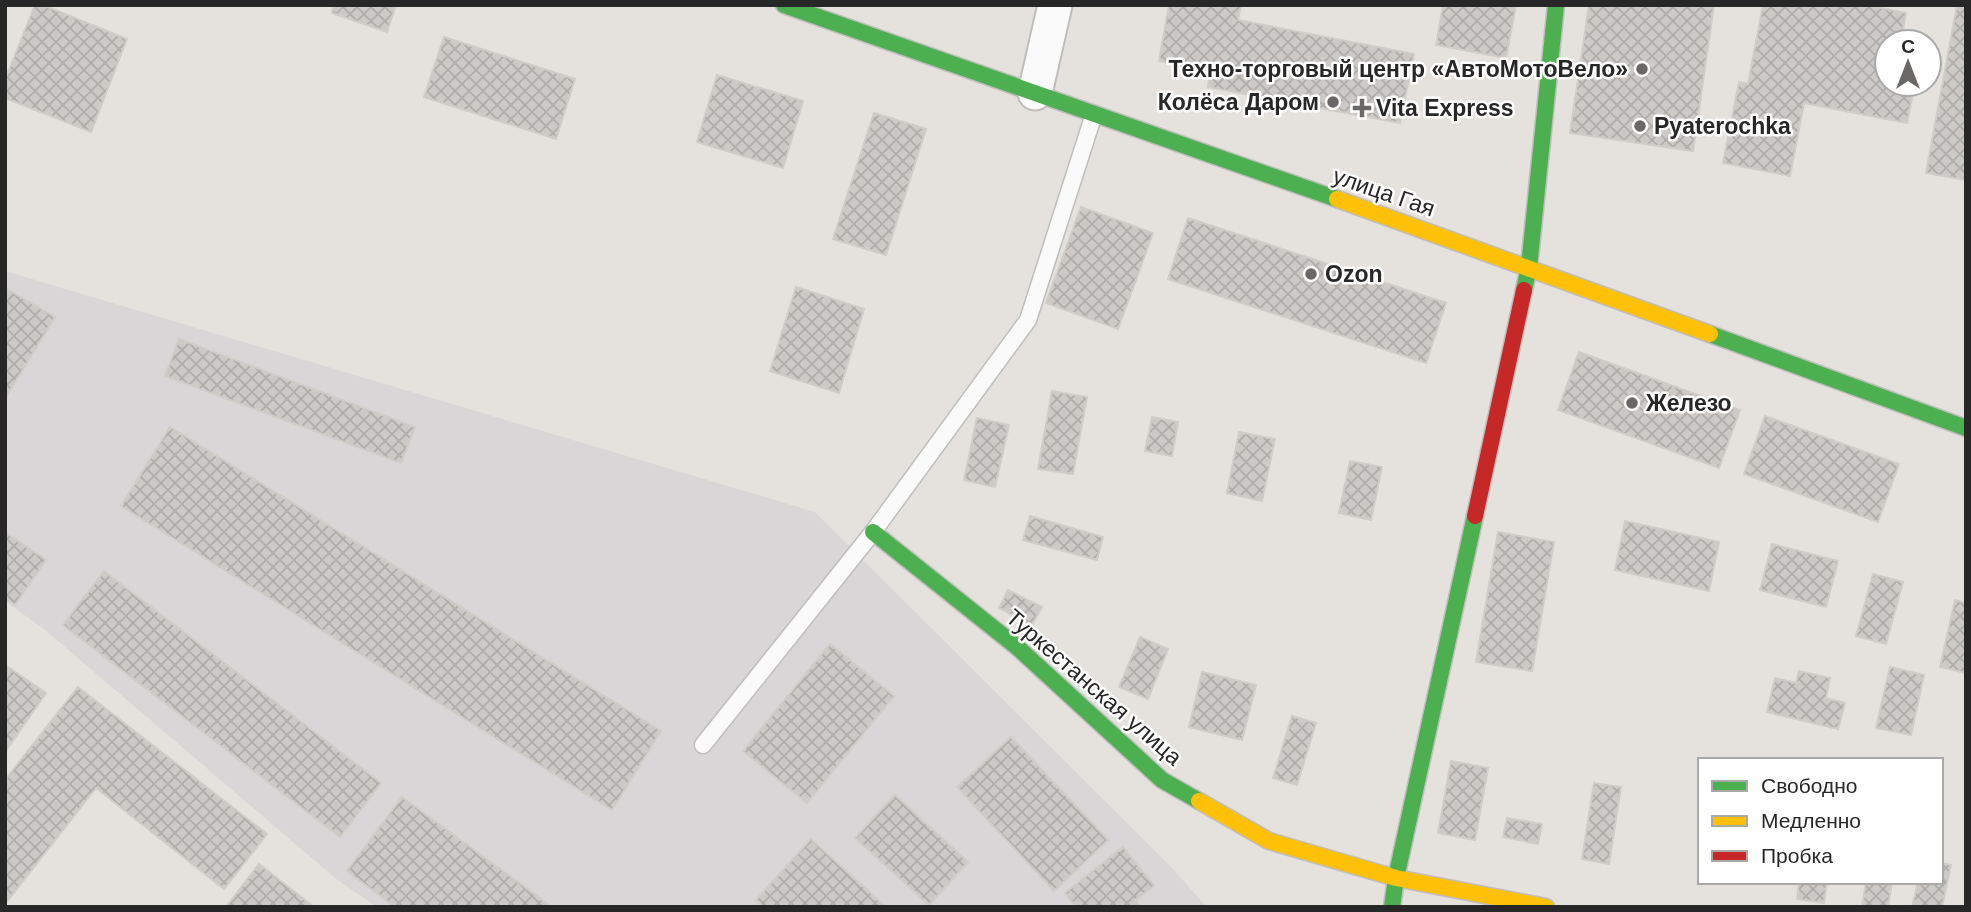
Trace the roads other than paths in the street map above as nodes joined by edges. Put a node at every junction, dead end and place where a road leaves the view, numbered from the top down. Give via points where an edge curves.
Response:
1 (784, 5) edge
2 (1055, 5) edge
3 (1556, 5) edge
4 (1035, 93) junction
5 (1094, 114) junction
6 (1529, 267) junction
7 (1966, 428) edge
8 (873, 532) junction
9 (703, 745) dead end
10 (1396, 878) junction
11 (1392, 907) edge
12 (1546, 907) edge

1 - 4 street, улица Гая
2 - 4 street
3 - 6 street
4 - 5 street, улица Гая
5 - 6 street, улица Гая
5 - 8 lane via 1028,320
6 - 7 street, улица Гая
6 - 10 street
8 - 9 lane
8 - 10 street, Туркестанская улица via 1017,647 1162,780 1269,841
10 - 11 street
10 - 12 street, Туркестанская улица

